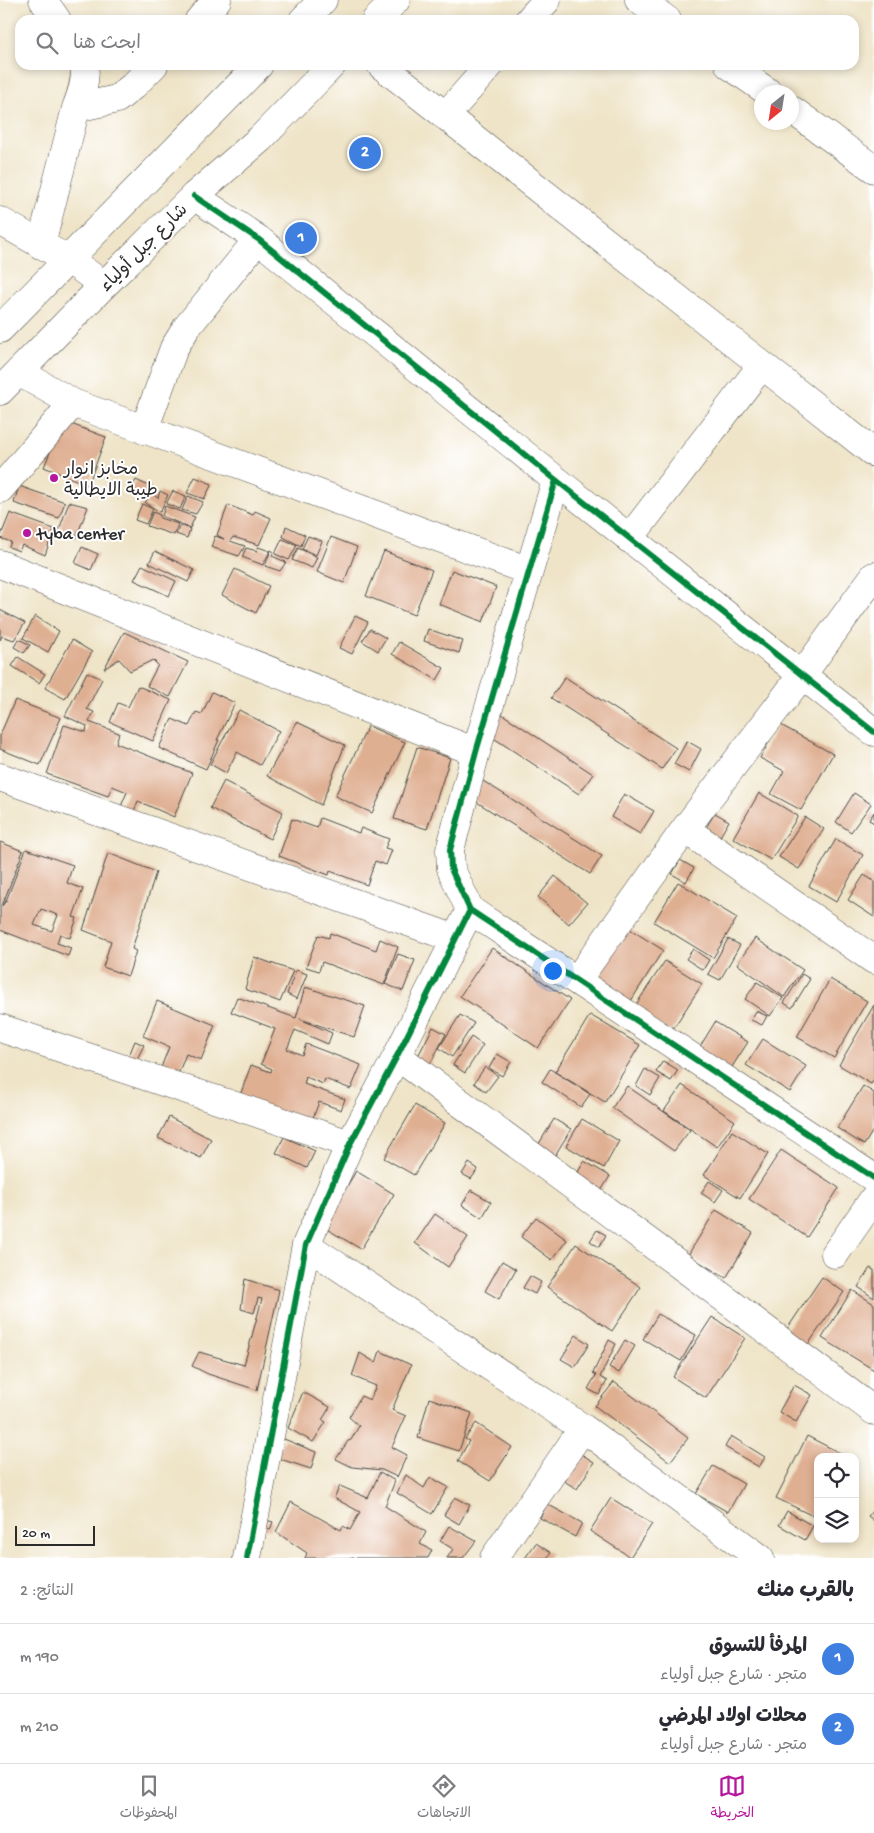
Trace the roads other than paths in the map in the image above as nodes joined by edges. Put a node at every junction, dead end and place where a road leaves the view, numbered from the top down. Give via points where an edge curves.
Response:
1 (43, 0) edge
2 (217, 0) edge
3 (323, 0) edge
4 (396, 0) edge
5 (547, 0) edge
6 (639, 0) edge
7 (54, 15) edge
8 (203, 15) edge
9 (308, 15) edge
10 (381, 15) edge
11 (534, 15) edge
12 (660, 15) edge
13 (85, 70) edge
14 (149, 70) edge
15 (254, 70) edge
16 (327, 70) edge
17 (386, 70) edge
18 (486, 70) edge
19 (737, 70) edge
20 (758, 85) edge
21 (76, 108) junction
22 (799, 115) edge
23 (445, 116) junction
24 (874, 169) edge
25 (194, 196) junction
26 (0, 221) edge
27 (258, 239) junction
28 (41, 245) junction
29 (69, 260) junction
30 (104, 285) junction
31 (0, 329) edge
32 (762, 364) junction
33 (20, 372) junction
34 (0, 391) edge
35 (73, 404) junction
36 (144, 430) junction
37 (874, 453) edge
38 (556, 480) junction
39 (0, 489) edge
40 (629, 539) junction
41 (0, 564) edge
42 (529, 571) junction
43 (874, 576) edge
44 (802, 675) junction
45 (874, 732) edge
46 (476, 752) junction
47 (0, 777) edge
48 (685, 829) junction
49 (470, 910) junction
50 (456, 939) junction
51 (874, 960) edge
52 (577, 980) junction
53 (0, 1028) edge
54 (397, 1056) junction
55 (350, 1144) junction
56 (874, 1178) edge
57 (874, 1198) edge
58 (306, 1245) junction
59 (835, 1254) dead end
60 (874, 1412) edge
61 (583, 1428) junction
62 (248, 1558) edge
63 (494, 1558) edge
64 (760, 1558) edge

1 - 7 street
2 - 8 street
3 - 9 street
4 - 10 street
5 - 11 street
6 - 12 street
13 - 21 street
14 - 21 street via 117,98
15 - 29 street
16 - 25 street, شارع جبل أولياء via 260,139
17 - 23 street
18 - 23 street
19 - 20 street
21 - 28 street
22 - 24 street
23 - 32 street
25 - 27 street
25 - 30 street, شارع جبل أولياء
26 - 28 street
27 - 36 street via 187,327 174,348
27 - 38 street
28 - 29 street
29 - 30 street
29 - 31 street
30 - 33 street, شارع جبل أولياء
32 - 37 street
32 - 40 street
33 - 34 street, شارع جبل أولياء
33 - 35 street
35 - 36 street
35 - 39 street
36 - 42 street
38 - 40 street
38 - 42 street
40 - 44 street
41 - 46 street
42 - 46 street
43 - 44 street
44 - 45 street
44 - 48 street
46 - 49 street via 450,850 451,870
47 - 50 street
48 - 51 street
48 - 52 street
49 - 50 street
49 - 52 street
50 - 54 street
52 - 56 street
53 - 55 street
54 - 55 street
54 - 60 street via 688,1270
55 - 58 street
57 - 59 street
58 - 61 street
58 - 62 street
61 - 63 street
61 - 64 street

